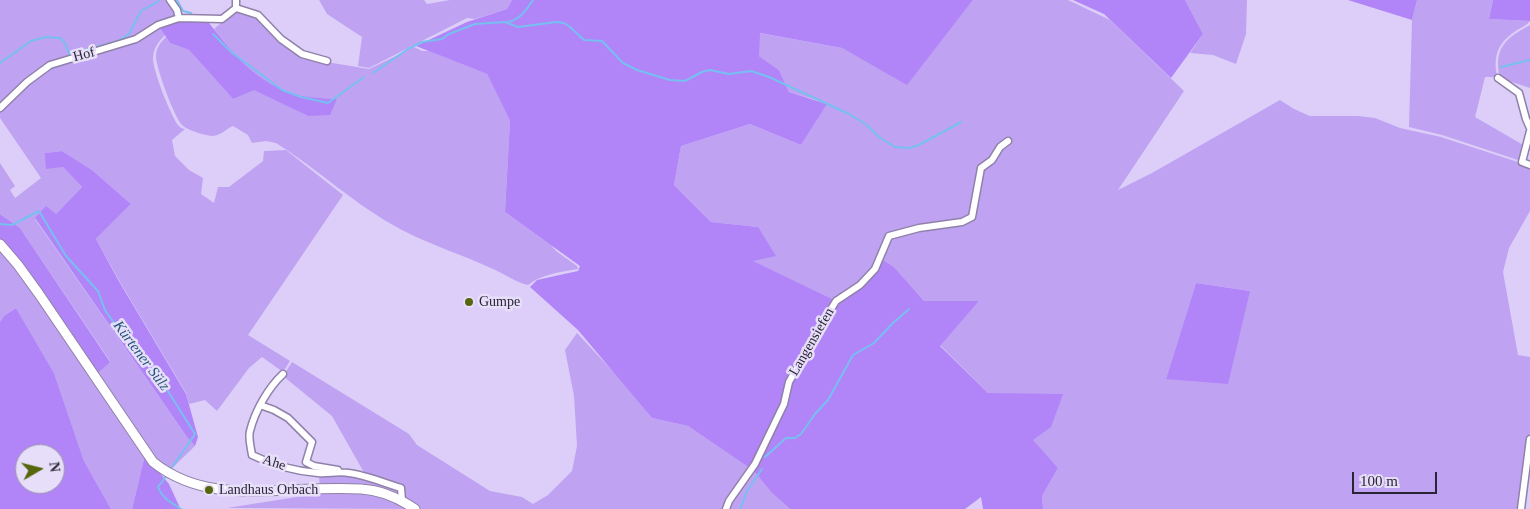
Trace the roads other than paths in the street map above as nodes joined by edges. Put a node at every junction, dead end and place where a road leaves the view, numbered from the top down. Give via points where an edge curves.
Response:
1 (170, 0) edge
2 (236, 0) edge
3 (236, 8) junction
4 (179, 18) junction
5 (327, 61) dead end
6 (1498, 78) dead end
7 (0, 108) edge
8 (1530, 129) edge
9 (1008, 141) dead end
10 (1530, 165) edge
11 (0, 244) edge
12 (284, 374) dead end
13 (260, 405) junction
14 (1530, 439) edge
15 (348, 472) junction
16 (175, 486) dead end
17 (248, 501) dead end
18 (402, 501) junction
19 (415, 509) edge
20 (726, 509) edge
21 (1521, 509) edge

1 - 4 street
2 - 3 street
3 - 4 street, Hof via 222,19
3 - 5 street via 258,15 302,54
4 - 7 street, Hof via 158,25 136,39 50,65
6 - 8 street via 1518,92
8 - 10 street via 1522,162
9 - 20 street, Langensiefen via 981,168 972,217 962,222 889,236 875,269 860,285 836,301 789,382 784,404 755,464
11 - 16 main road via 33,286 132,434 161,473
12 - 13 street, Ahe via 273,384
13 - 15 street, Ahe via 288,418 312,442 306,462
13 - 15 street, Ahe via 249,433 252,455 306,471
14 - 21 street
15 - 18 street, Ahe via 401,488
17 - 18 main road via 362,489
18 - 19 main road

